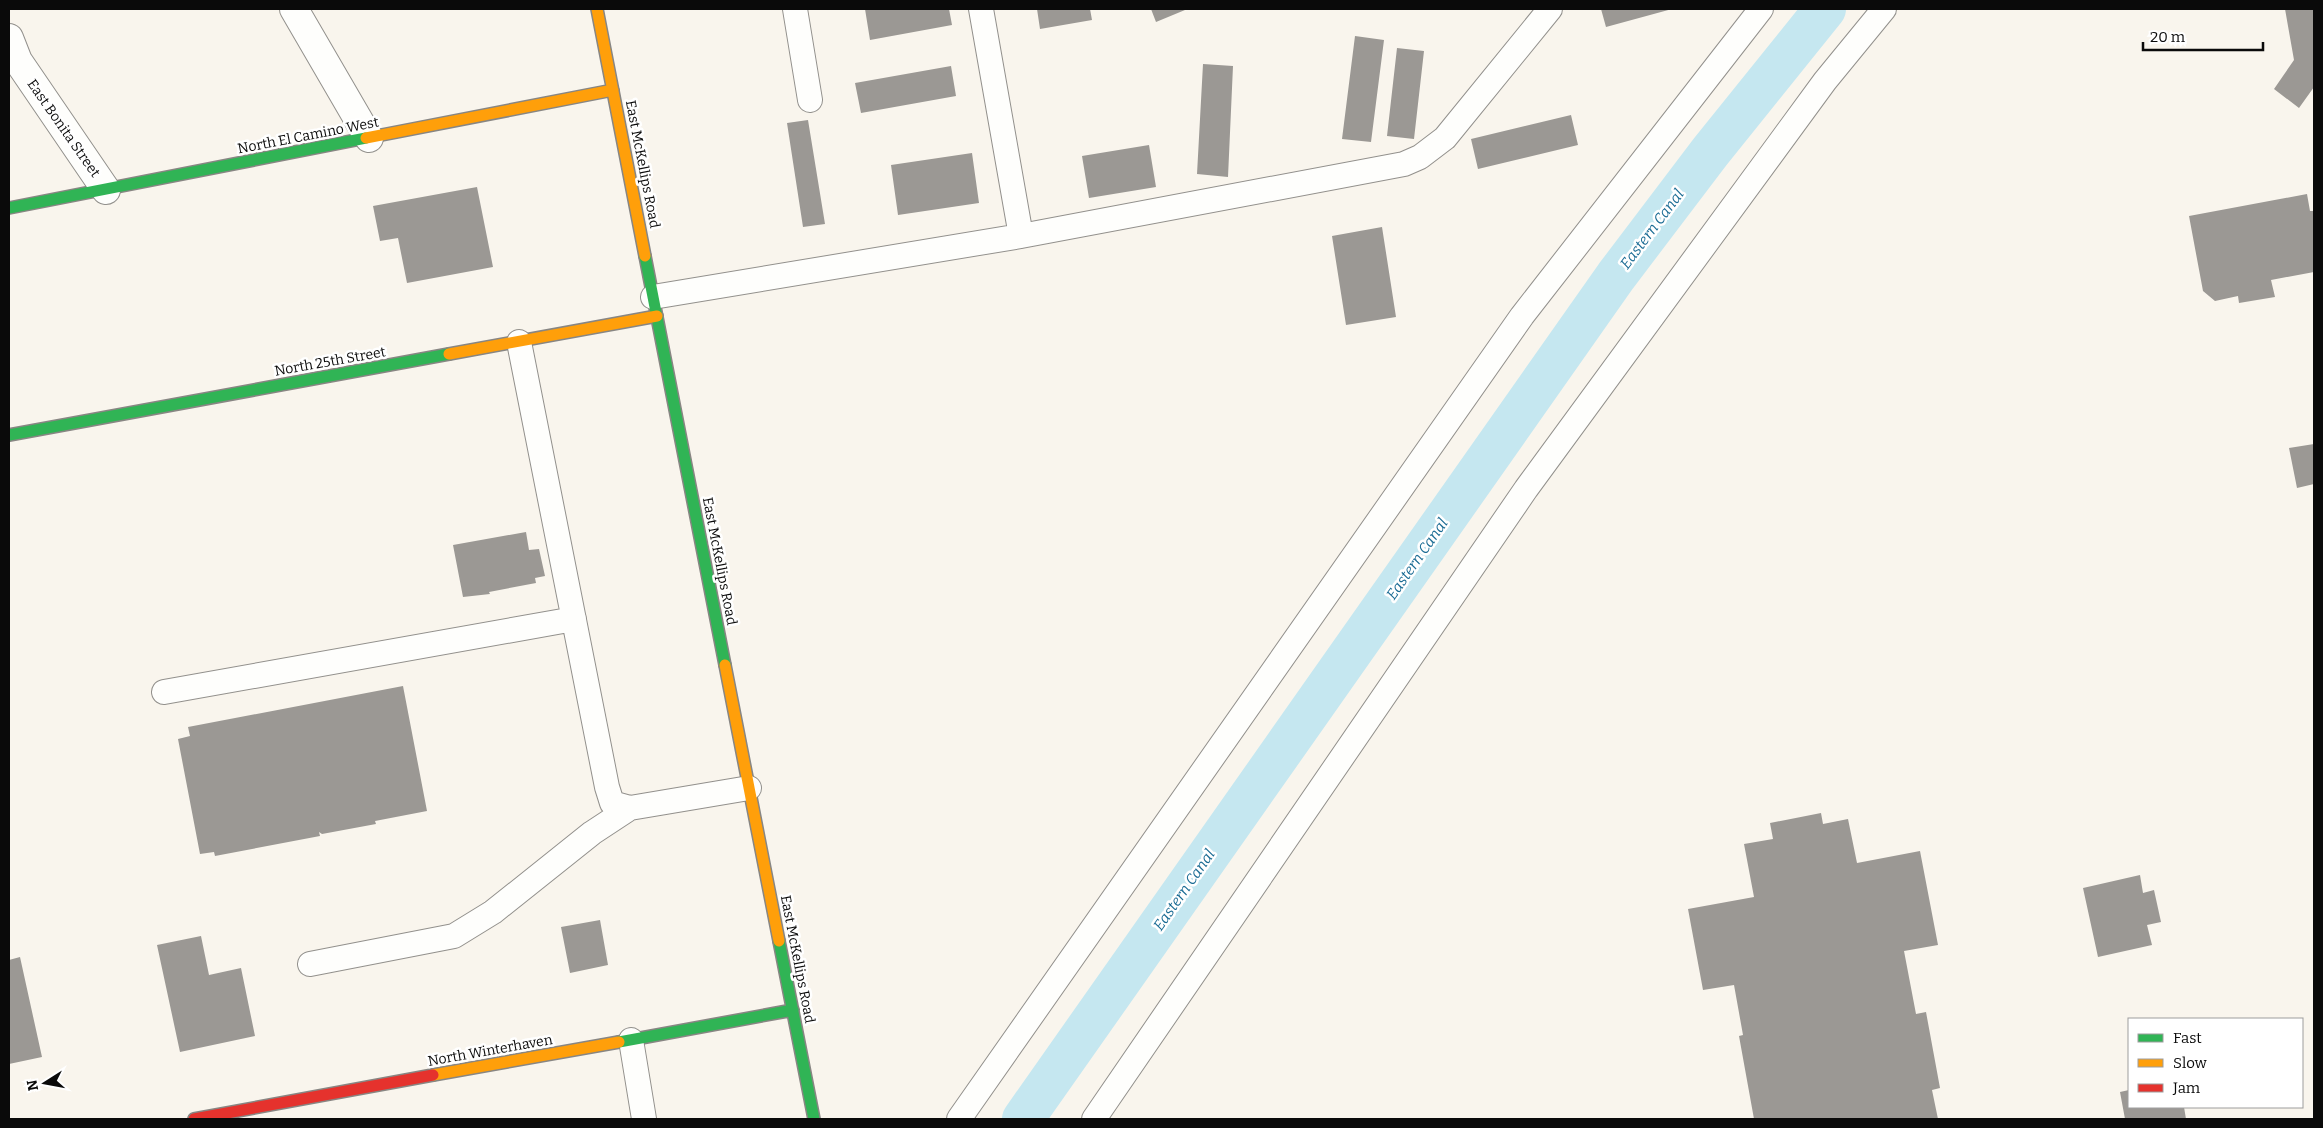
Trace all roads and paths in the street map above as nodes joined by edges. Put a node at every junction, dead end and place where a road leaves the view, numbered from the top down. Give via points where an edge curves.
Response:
1 (294, 9) edge
2 (597, 9) edge
3 (795, 9) edge
4 (981, 9) edge
5 (1550, 9) edge
6 (1761, 9) edge
7 (1884, 9) edge
8 (9, 38) edge
9 (613, 90) junction
10 (810, 100) dead end
11 (370, 138) junction
12 (106, 190) junction
13 (9, 208) edge
14 (1021, 236) junction
15 (655, 307) junction
16 (519, 342) junction
17 (9, 435) edge
18 (574, 619) junction
19 (164, 692) dead end
20 (749, 788) junction
21 (630, 808) junction
22 (310, 964) dead end
23 (792, 1010) junction
24 (631, 1040) junction
25 (194, 1119) edge
26 (644, 1119) edge
27 (814, 1119) edge
28 (959, 1119) edge
29 (1094, 1119) edge

1 - 11 street
2 - 9 street, East McKellips Road
3 - 10 lane
4 - 14 lane
5 - 14 lane via 1445,138 1428,152 1404,164
6 - 28 lane via 1522,316
7 - 29 lane via 1825,81 1526,488
8 - 12 street, East Bonita Street via 18,61
9 - 11 street, North El Camino West
9 - 15 street, East McKellips Road
11 - 12 street, North El Camino West
12 - 13 street, North El Camino West
14 - 15 lane
15 - 16 street, North 25th Street
15 - 20 street, East McKellips Road
16 - 17 street, North 25th Street
16 - 18 lane
18 - 19 lane
18 - 21 lane via 607,788 612,803
20 - 21 lane
20 - 23 street, East McKellips Road
21 - 22 lane via 592,833 493,912 454,936
23 - 24 street, North Winterhaven
23 - 27 street, East McKellips Road
24 - 25 street, North Winterhaven
24 - 26 lane

